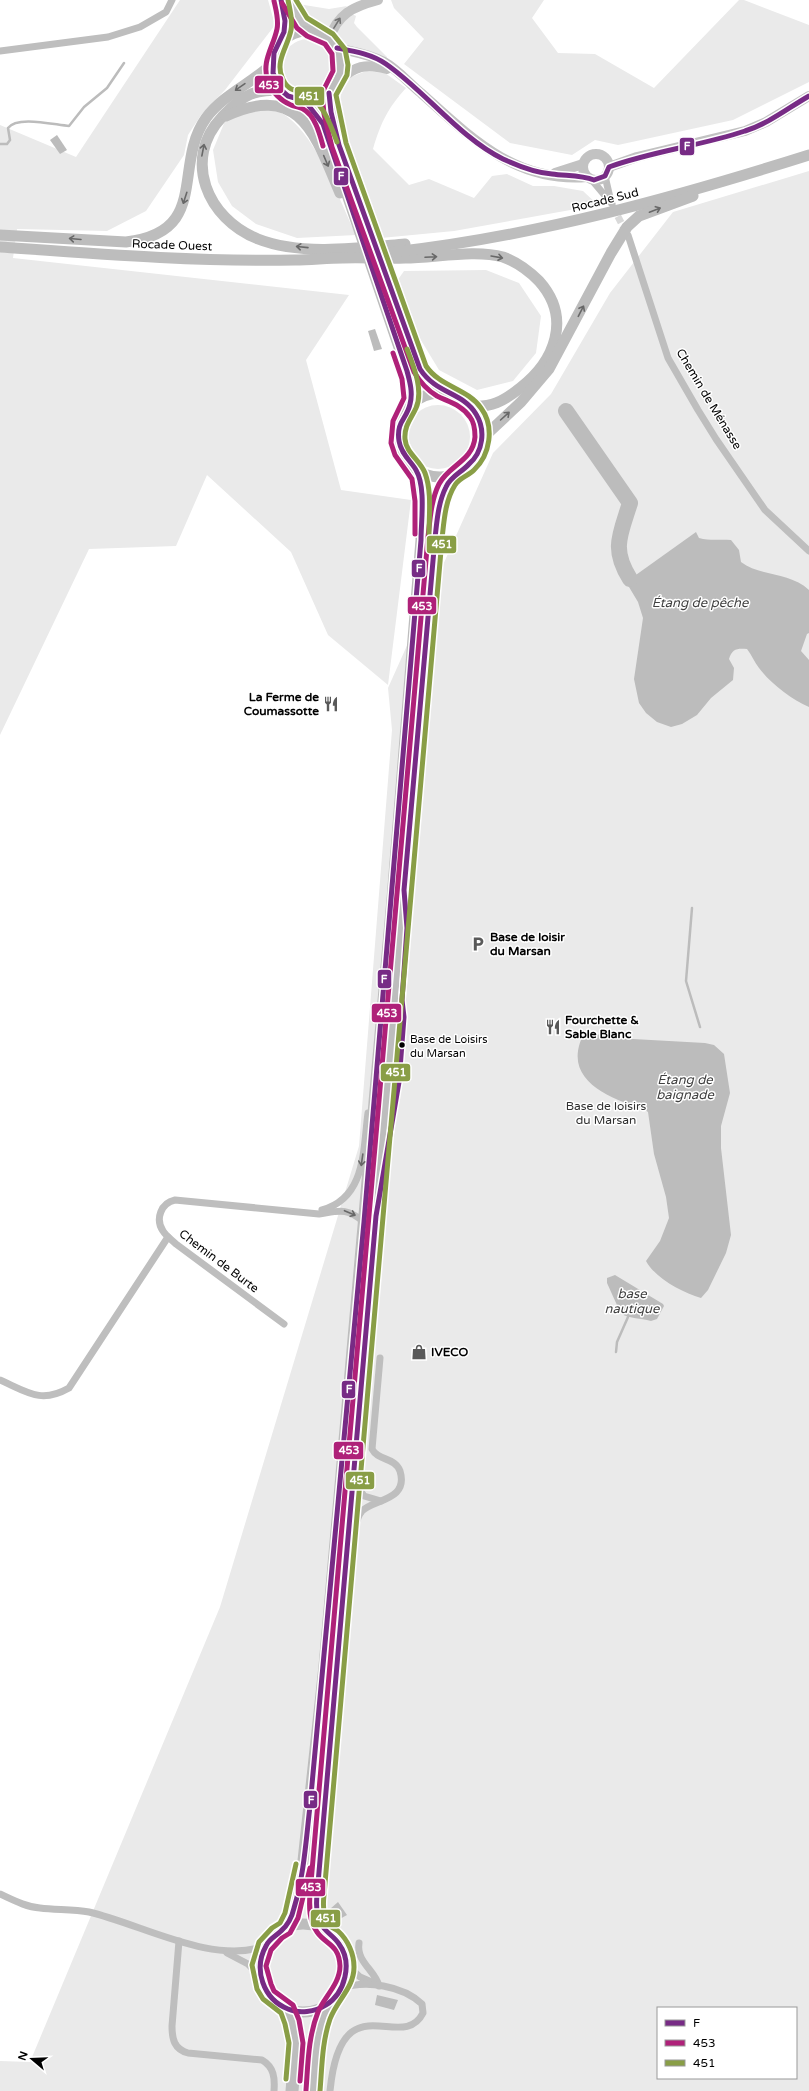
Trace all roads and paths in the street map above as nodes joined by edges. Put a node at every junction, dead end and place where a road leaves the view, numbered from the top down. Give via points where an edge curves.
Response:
1 (172, 0) edge
2 (281, 0) edge
3 (288, 0) edge
4 (378, 0) edge
5 (311, 31) junction
6 (329, 39) junction
7 (280, 44) junction
8 (337, 48) junction
9 (0, 51) edge
10 (272, 64) junction
11 (395, 71) junction
12 (339, 81) junction
13 (281, 90) junction
14 (329, 93) junction
15 (809, 96) edge
16 (305, 102) junction
17 (220, 119) junction
18 (809, 155) edge
19 (809, 162) edge
20 (583, 164) junction
21 (606, 167) junction
22 (550, 174) junction
23 (589, 178) junction
24 (360, 232) junction
25 (0, 235) edge
26 (628, 235) tunnel mouth
27 (0, 247) edge
28 (402, 251) junction
29 (342, 254) junction
30 (445, 393) junction
31 (410, 406) junction
32 (470, 406) junction
33 (480, 446) junction
34 (416, 470) junction
35 (454, 475) junction
36 (809, 551) edge
37 (378, 1052) junction
38 (306, 1212) junction
39 (364, 1222) junction
40 (168, 1237) junction
41 (284, 1324) dead end
42 (380, 1358) dead end
43 (0, 1380) edge
44 (352, 1480) junction
45 (383, 1502) junction
46 (339, 1634) junction
47 (0, 1894) edge
48 (285, 1928) junction
49 (323, 1929) junction
50 (179, 1940) junction
51 (359, 1943) dead end
52 (265, 1946) junction
53 (223, 1951) junction
54 (347, 1965) junction
55 (260, 1976) junction
56 (379, 1986) junction
57 (341, 1989) junction
58 (330, 2002) junction
59 (287, 2009) junction
60 (274, 2091) edge
61 (292, 2091) edge
62 (312, 2091) edge
63 (330, 2091) edge

1 - 9 street via 166,12 146,23 108,37
2 - 7 street via 285,21
3 - 5 street via 297,17
6 -> 4 street via 342,15
5 - 6 main road
5 - 7 main road via 294,34
6 - 8 main road
7 - 10 main road via 274,53
8 - 11 street via 366,54
8 - 12 main road via 342,70
10 - 13 main road via 276,82
10 -> 25 main road via 259,76 227,96 206,118 194,144 185,197 176,217 164,230 146,239 126,242
11 - 12 street via 379,66 362,66 349,72
11 - 22 street via 482,146 515,164
12 - 14 main road
13 - 16 main road via 288,96
13 - 17 main road via 250,95 237,101
14 - 16 main road via 322,98
14 - 30 main road via 339,145 420,369 430,383
15 - 21 street via 752,129
16 - 24 main road via 323,124
17 -> 24 main road via 261,104 288,110 300,118 311,129 319,144 352,221
29 -> 17 main road via 276,244 257,238 235,226 221,212 204,184 201,162 204,145
18 - 28 main road, Rocade Sud via 630,207 512,235
33 -> 19 main road via 488,433 521,402 549,369 618,240 639,216 692,196
20 - 21 street via 594,154
20 - 22 street
20 - 23 street via 584,173
21 - 23 street via 598,180
21 - 23 street via 612,204
22 - 23 street
24 - 31 main road via 407,371 411,388
26 - 36 street, Chemin de Ménasse via 668,358 716,439 765,510
27 - 29 main road, Rocade Ouest via 254,261
28 - 29 main road
28 -> 32 main road via 501,257 532,274 552,301 557,322 553,347 535,375 499,402 485,407
30 - 31 main road via 426,395
30 - 32 main road
31 - 34 main road via 400,422 398,442 405,457
32 - 33 main road via 481,424
33 - 35 main road via 471,464
34 - 35 main road via 430,476
34 - 37 main road via 422,497 421,540
35 - 44 main road via 444,491 435,538
37 -> 38 street, Chemin de Burte via 357,1181 350,1192 333,1206
37 - 39 main road
38 -> 39 street, Chemin de Burte via 318,1214 345,1211
38 - 40 street, Chemin de Burte via 175,1200 168,1203 160,1213 161,1229
39 - 48 main road via 310,1806 300,1885 292,1915
40 - 41 street, Chemin de Burte
40 - 43 street via 69,1388 58,1394 41,1397
42 - 45 street via 372,1449 377,1455 394,1462 401,1478 397,1491
44 - 45 street via 364,1496
44 - 46 main road
45 - 46 street via 362,1511 356,1525 347,1602
46 - 49 main road via 317,1890 318,1912
47 - 50 street via 38,1908 87,1912
48 - 49 main road via 304,1924
48 - 52 main road
49 - 54 main road via 335,1938 343,1950
50 - 53 street
50 - 60 street via 172,2026 175,2044 188,2053 262,2060 273,2073
51 - 56 street via 362,1960 377,1978
52 - 53 street via 244,1952
52 - 55 main road via 259,1966
53 - 55 street via 248,1964
54 - 56 street via 360,1977
54 - 57 main road
55 - 59 main road via 270,1996
56 - 57 street via 358,1984
56 - 63 street via 416,1998 422,2004 423,2013 416,2023 407,2027 370,2024 348,2034 340,2045 336,2057
57 - 58 main road
58 - 59 main road via 313,2011
58 - 62 highway via 322,2024
59 - 61 highway via 296,2043

